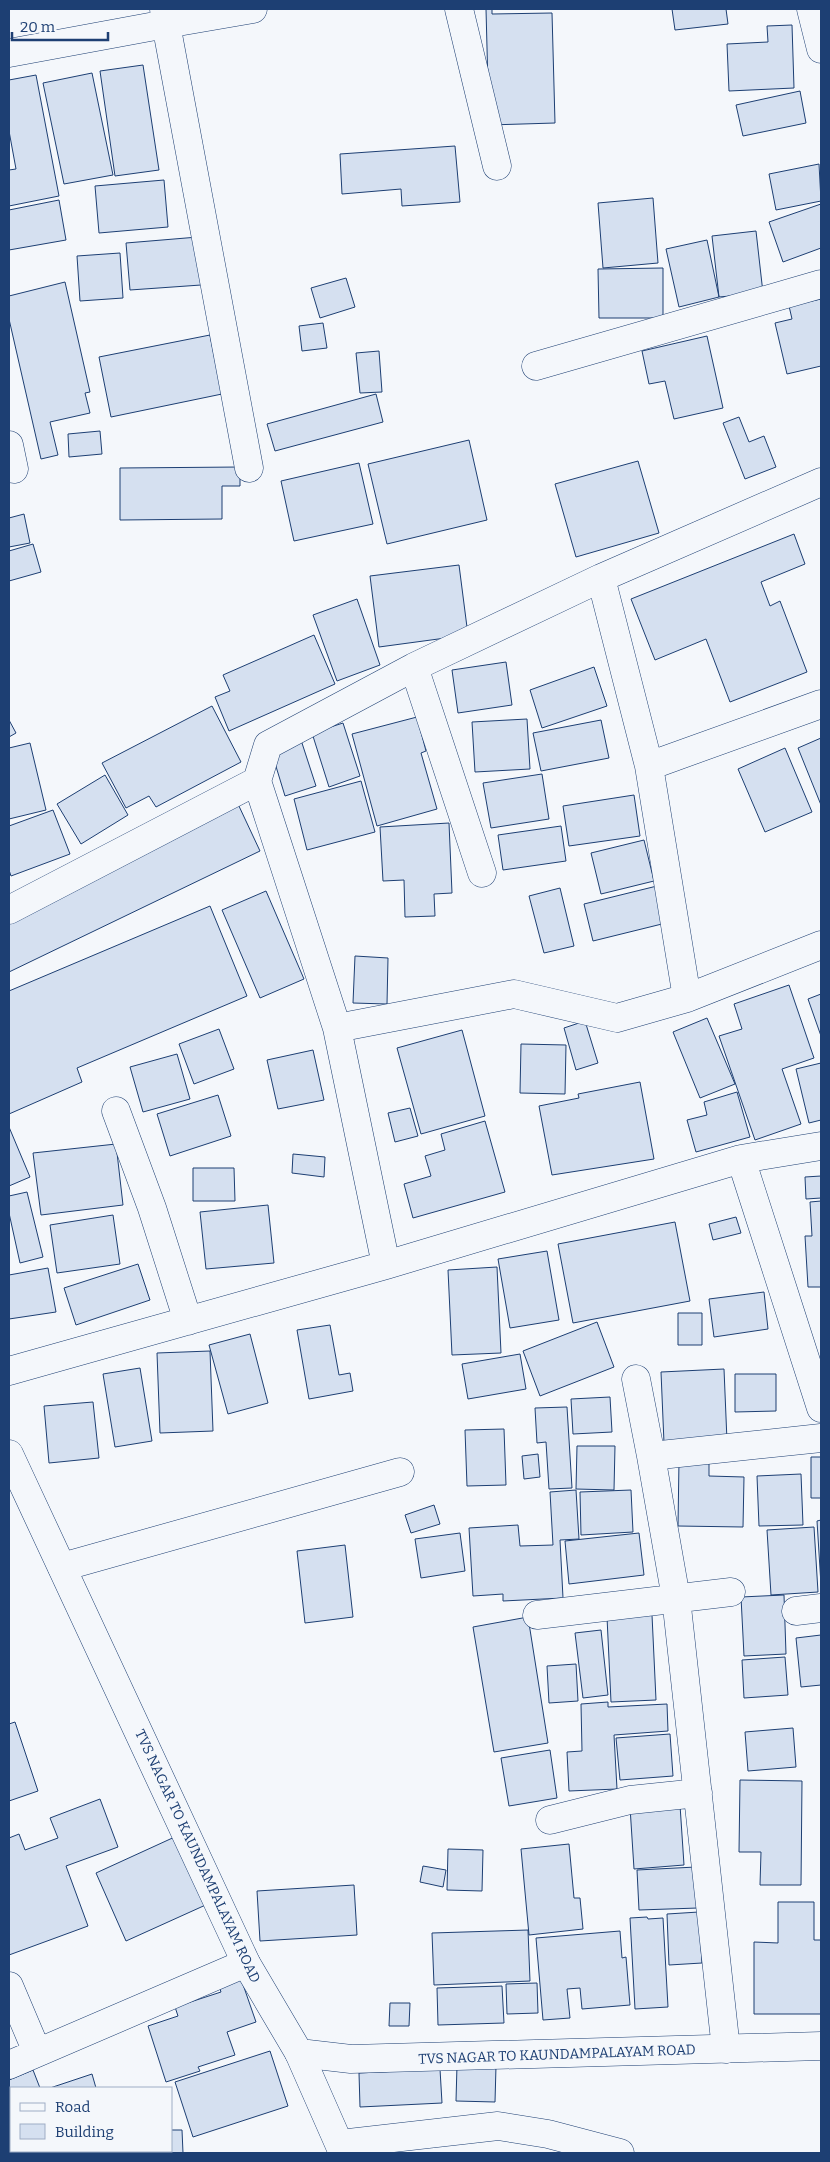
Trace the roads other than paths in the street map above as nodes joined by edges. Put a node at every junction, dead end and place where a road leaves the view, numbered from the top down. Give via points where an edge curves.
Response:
1 (253, 9) edge
2 (459, 9) edge
3 (811, 9) edge
4 (165, 16) edge
5 (821, 49) edge
6 (9, 53) edge
7 (497, 166) dead end
8 (821, 284) edge
9 (536, 366) dead end
10 (249, 468) dead end
11 (821, 482) edge
12 (601, 578) junction
13 (414, 668) junction
14 (821, 704) edge
15 (649, 766) junction
16 (257, 781) junction
17 (482, 874) dead end
18 (9, 910) edge
19 (821, 945) edge
20 (687, 998) junction
21 (337, 1028) junction
22 (116, 1111) dead end
23 (821, 1146) edge
24 (741, 1159) junction
25 (386, 1266) junction
26 (188, 1321) junction
27 (9, 1372) edge
28 (636, 1379) dead end
29 (821, 1408) edge
30 (821, 1438) edge
31 (9, 1454) edge
32 (652, 1456) junction
33 (400, 1472) dead end
34 (62, 1567) junction
35 (731, 1592) dead end
36 (676, 1598) junction
37 (537, 1615) dead end
38 (698, 1793) junction
39 (550, 1820) dead end
40 (246, 1963) junction
41 (9, 1986) edge
42 (821, 2046) edge
43 (726, 2049) junction
44 (37, 2052) junction
45 (299, 2053) junction
46 (9, 2064) edge
47 (342, 2149) edge
48 (620, 2153) edge

1 - 4 street
2 - 7 street
3 - 5 street
4 - 6 street
4 - 10 street
8 - 9 street
11 - 12 street
12 - 13 street
12 - 15 street
13 - 16 street via 268,745
13 - 17 street
14 - 15 street
15 - 20 street
16 - 18 street
16 - 21 street
19 - 20 street
20 - 21 street via 617,1018 514,994
21 - 25 street
22 - 26 street via 152,1208
23 - 24 street
24 - 25 street
24 - 29 street
25 - 26 street
26 - 27 street
28 - 32 street
30 - 32 street
31 - 34 street, TVS NAGAR TO KAUNDAMPALAYAM ROAD
32 - 36 street
33 - 34 street
34 - 40 street, TVS NAGAR TO KAUNDAMPALAYAM ROAD
35 - 36 street
36 - 37 street
36 - 38 street
38 - 39 street via 630,1800
38 - 43 street
40 - 44 street
40 - 45 street, TVS NAGAR TO KAUNDAMPALAYAM ROAD
41 - 44 street
42 - 43 street, TVS NAGAR TO KAUNDAMPALAYAM ROAD
43 - 45 street, TVS NAGAR TO KAUNDAMPALAYAM ROAD via 351,2059
44 - 46 street
45 - 47 street
47 - 48 street via 498,2126 548,2134

